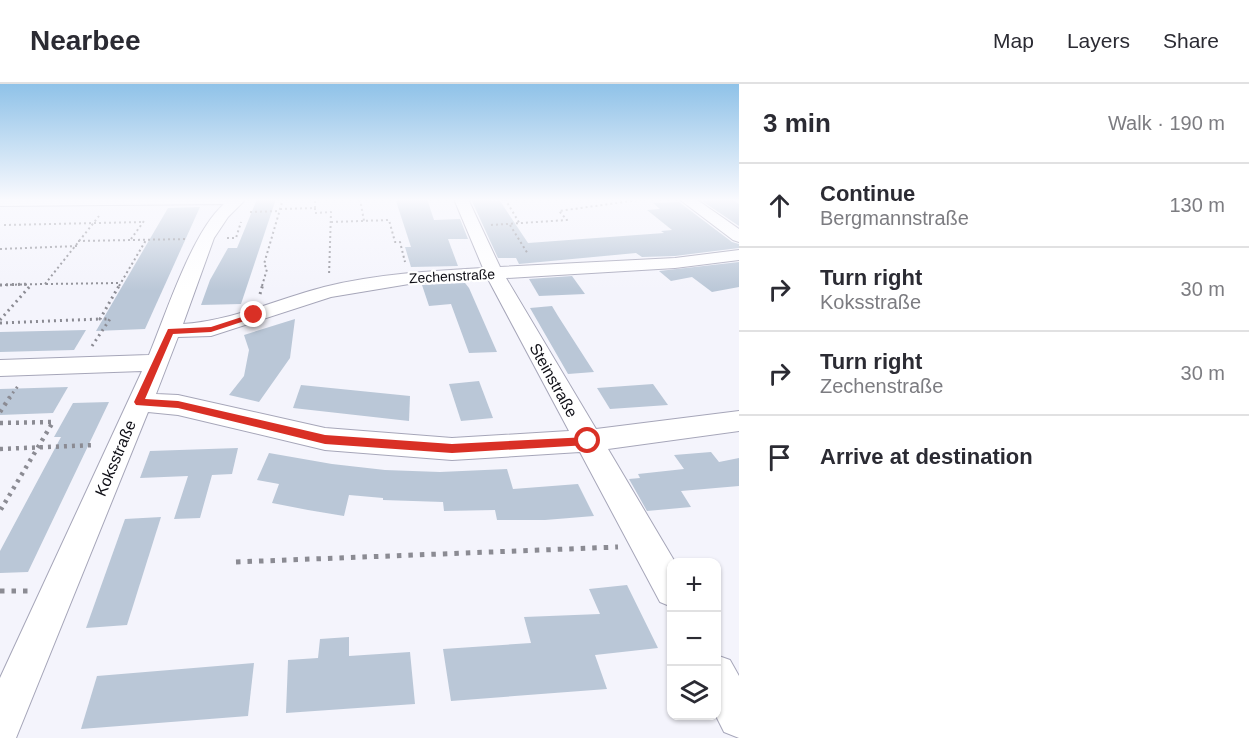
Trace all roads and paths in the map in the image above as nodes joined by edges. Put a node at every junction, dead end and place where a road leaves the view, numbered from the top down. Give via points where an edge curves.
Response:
1 (88, 230) edge
2 (138, 230) edge
3 (212, 230) edge
4 (237, 230) edge
5 (274, 230) edge
6 (331, 230) edge
7 (392, 230) edge
8 (474, 230) edge
9 (512, 230) edge
10 (206, 238) junction
11 (131, 240) junction
12 (146, 240) junction
13 (78, 241) junction
14 (77, 246) junction
15 (0, 249) edge
16 (739, 255) edge
17 (539, 271) junction
18 (494, 273) junction
19 (409, 278) junction
20 (120, 283) junction
21 (31, 284) junction
22 (45, 284) junction
23 (0, 285) edge
24 (328, 292) junction
25 (254, 315) junction
26 (100, 319) junction
27 (0, 321) edge
28 (170, 331) junction
29 (157, 363) junction
30 (80, 365) junction
31 (0, 368) edge
32 (139, 402) junction
33 (739, 421) edge
34 (0, 423) edge
35 (588, 441) junction
36 (122, 444) junction
37 (38, 447) junction
38 (0, 449) edge
39 (0, 511) edge
40 (648, 546) junction
41 (236, 562) dead end
42 (667, 581) edge
43 (721, 682) edge
44 (739, 717) edge
45 (0, 725) edge

1 - 13 path
2 - 11 path
3 - 10 street, Koksstraße
4 - 10 path via 236,238
5 - 25 path
6 - 24 path
7 - 19 path via 395,242 400,242
8 - 18 street, Steinstraße
9 - 17 path
10 - 12 path
10 - 28 street, Koksstraße
11 - 12 path
11 - 13 path
12 - 20 path
13 - 14 path
14 - 15 path
14 - 22 path
16 - 17 street, Zechenstraße
17 - 18 street, Zechenstraße
18 - 19 street, Zechenstraße
18 - 35 street, Steinstraße
19 - 24 street, Zechenstraße
20 - 22 path
20 - 26 path
21 - 22 path
21 - 23 path
21 - 27 path
24 - 25 street, Zechenstraße
25 - 28 street, Zechenstraße via 211,329
26 - 27 path
26 - 30 path via 110,319
28 - 29 street, Koksstraße
29 - 30 street
29 - 32 street, Koksstraße
30 - 31 street
32 - 35 street via 178,405 325,440 452,449
32 - 36 street, Koksstraße
33 - 35 street
34 - 37 path via 53,422
35 - 40 street, Steinstraße
36 - 37 path
36 - 45 street, Koksstraße
37 - 38 path
37 - 39 path
40 - 41 path
40 - 42 street, Steinstraße
43 - 44 street

